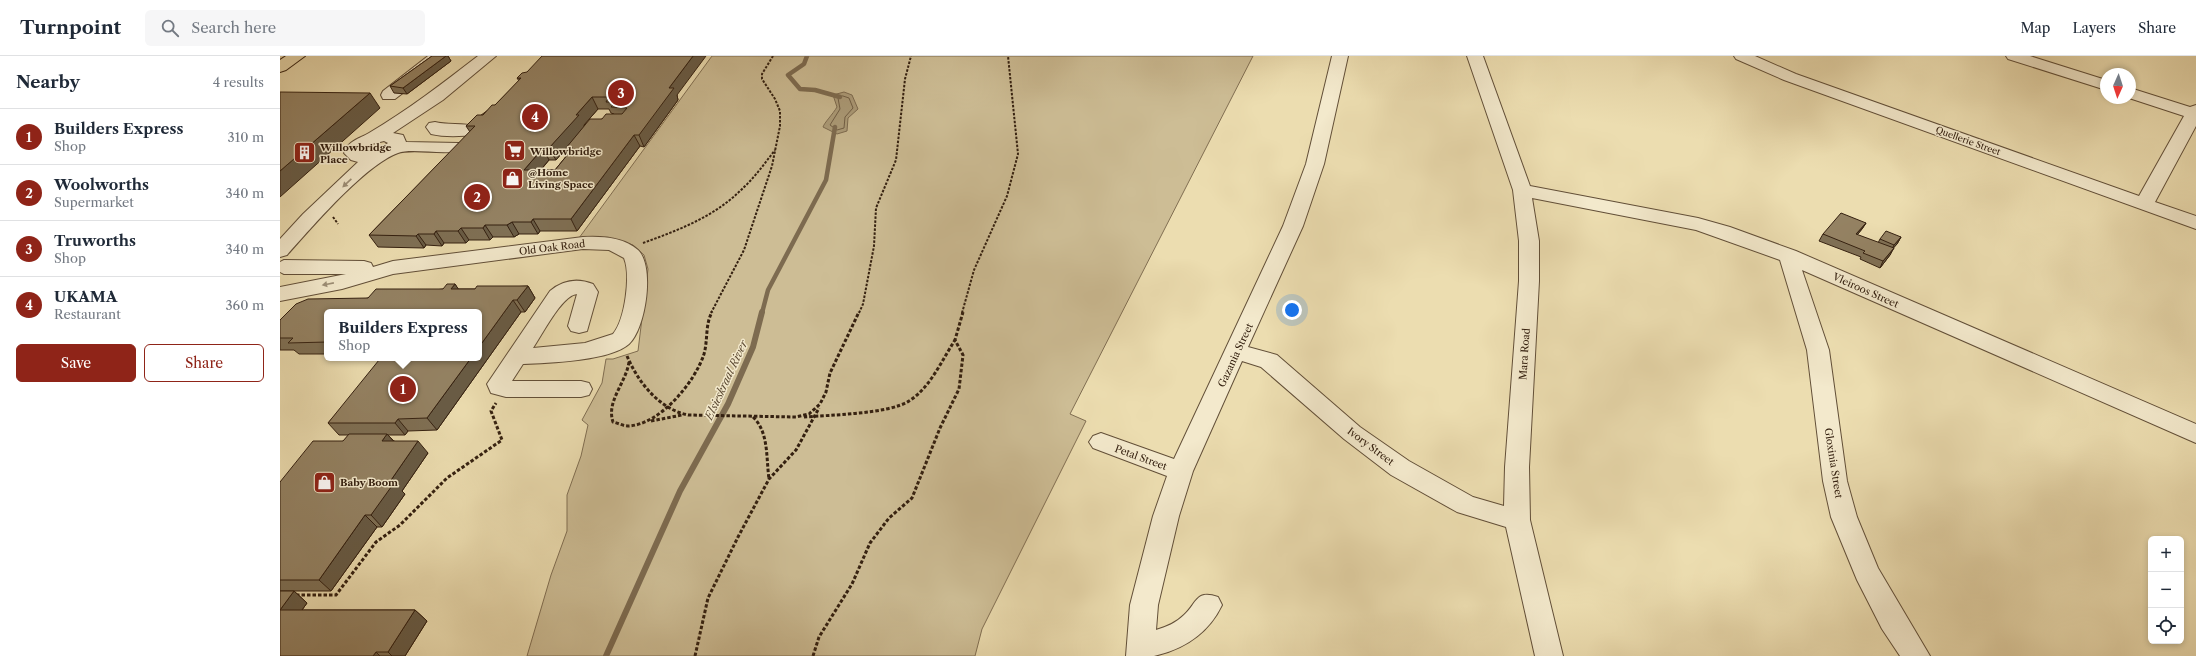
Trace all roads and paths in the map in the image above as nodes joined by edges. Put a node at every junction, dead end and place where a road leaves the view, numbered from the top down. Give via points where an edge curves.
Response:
1 (297, 56) edge
2 (438, 56) edge
3 (488, 56) edge
4 (773, 56) edge
5 (911, 56) edge
6 (1008, 56) edge
7 (1340, 56) edge
8 (1475, 56) edge
9 (1742, 56) edge
10 (2014, 56) edge
11 (280, 67) edge
12 (2100, 83) edge
13 (439, 94) junction
14 (469, 94) dead end
15 (389, 95) edge
16 (2136, 95) edge
17 (2195, 112) edge
18 (435, 127) dead end
19 (469, 130) edge
20 (375, 138) junction
21 (395, 142) junction
22 (452, 147) edge
23 (776, 150) junction
24 (355, 156) junction
25 (375, 156) junction
26 (1522, 190) junction
27 (2144, 204) junction
28 (2196, 223) edge
29 (280, 229) edge
30 (626, 250) junction
31 (1789, 256) junction
32 (281, 266) edge
33 (393, 268) junction
34 (280, 294) edge
35 (579, 326) dead end
36 (629, 330) junction
37 (955, 340) junction
38 (1237, 352) junction
39 (516, 356) junction
40 (629, 360) junction
41 (506, 389) junction
42 (581, 389) dead end
43 (823, 398) junction
44 (667, 407) junction
45 (686, 414) junction
46 (749, 416) junction
47 (815, 416) junction
48 (796, 417) junction
49 (639, 424) junction
50 (2196, 434) edge
51 (1102, 442) dead end
52 (1180, 472) junction
53 (769, 479) junction
54 (1517, 520) junction
55 (288, 595) edge
56 (1208, 605) dead end
57 (1140, 652) edge
58 (695, 656) edge
59 (813, 656) edge
60 (1549, 656) edge
61 (1916, 656) edge

1 - 11 main road
2 - 15 street
3 - 13 street
4 - 23 path via 762,74 762,79 780,109
5 - 43 path via 896,160 876,208 874,246 863,304 835,363
6 - 37 path via 1018,154 1007,196 974,270
7 - 38 street, Gazania Street via 1316,164 1293,226
8 - 26 street, Mara Road
9 - 27 street, Quellerie Street via 1790,77
10 - 12 street
13 - 14 street
13 - 20 street
13 - 21 street
16 - 17 street
17 - 27 street
18 - 19 street via 437,130
20 - 21 street via 384,136
20 - 24 street via 355,148
21 - 22 street
21 - 25 street
23 - 30 path via 743,189 727,202 684,226
23 - 44 path via 745,248 710,314 703,356 688,381
24 - 25 street
24 - 29 street
25 -> 32 street via 310,218
26 - 31 street, Vleiroos Street via 1698,224
26 - 54 street, Mara Road via 1529,241 1529,281 1519,428
27 - 28 street, Quellerie Street
30 - 33 street, Old Oak Road via 608,244 583,243
30 - 36 street via 633,257 638,275
31 - 50 street, Vleiroos Street
31 - 61 street, Gloxinia Street via 1818,350 1835,481 1844,516 1866,572 1892,620
32 - 33 street, Old Oak Road
33 -> 34 street, Old Oak Road via 342,282
35 - 39 street via 588,292 578,286 566,289 557,296
36 - 39 street via 622,338 605,346 545,356
36 - 40 path via 626,348
37 - 47 path via 918,393 908,402 884,408
37 - 59 path via 964,355 959,389 940,428 912,498 890,518 870,543 852,584 819,637
38 - 52 street, Gazania Street
38 - 54 street, Ivory Street via 1269,361 1352,433 1400,468 1466,505
39 - 41 street via 498,384 499,387
40 - 44 path via 645,385
40 - 49 path via 626,379 614,399 610,412 618,425
41 - 42 street
41 - 55 path via 491,411 502,440 447,478 400,525 376,542 336,595
43 - 47 path
43 - 48 path via 815,410
44 - 45 path
44 - 49 path via 657,416
45 - 46 path
45 - 49 path
46 - 48 path
46 - 53 path via 757,420 765,435
47 - 48 path
47 - 53 path via 796,450
51 - 52 street, Petal Street
52 - 57 street, Gazania Street via 1166,516 1144,605
53 - 58 path via 708,598
54 - 60 street, Mara Road
56 - 57 street via 1193,627

